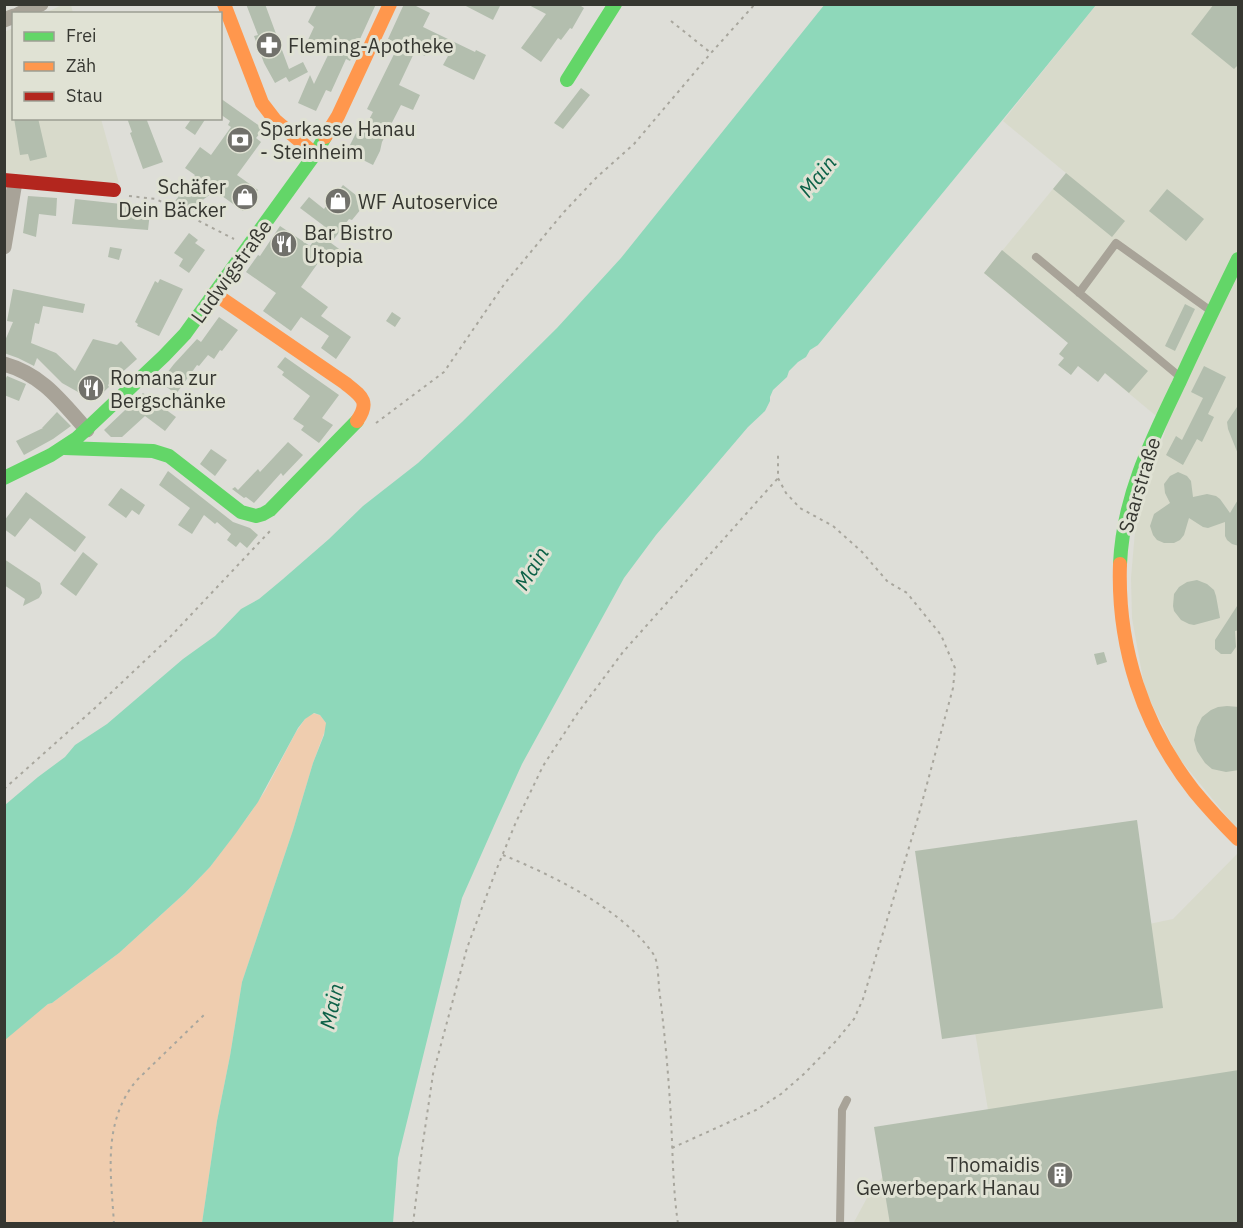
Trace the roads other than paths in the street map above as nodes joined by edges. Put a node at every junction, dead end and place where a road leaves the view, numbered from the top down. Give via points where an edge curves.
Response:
1 (41, 4) edge
2 (224, 4) edge
3 (390, 4) edge
4 (615, 4) edge
5 (23, 12) edge
6 (567, 80) dead end
7 (315, 154) junction
8 (10, 181) edge
9 (114, 190) road end
10 (4, 247) edge
11 (1036, 257) dead end
12 (1239, 259) edge
13 (1079, 293) junction
14 (215, 294) junction
15 (1213, 312) junction
16 (4, 364) edge
17 (1180, 377) junction
18 (87, 430) junction
19 (64, 448) junction
20 (4, 478) edge
21 (1239, 839) edge
22 (847, 1100) dead end
23 (840, 1224) edge

1 - 5 street
2 - 7 street via 262,104
3 - 7 street, Ludwigstraße via 346,99
4 - 6 street
7 - 14 street, Ludwigstraße
8 - 9 street
8 - 10 street
11 - 13 lane
12 - 15 street, Saarstraße
13 - 15 lane via 1116,243
13 - 17 lane
14 - 18 street, Ludwigstraße via 177,344
14 - 19 street via 362,397 363,412 358,420 320,460 270,510 251,516 162,453
15 - 17 street, Saarstraße
16 - 18 street via 40,380
17 - 21 street, Saarstraße via 1140,469 1124,523 1119,569 1123,630 1137,692 1152,728 1191,788
18 - 19 street, Ludwigstraße
19 - 20 street, Ludwigstraße
22 - 23 lane via 842,1110

